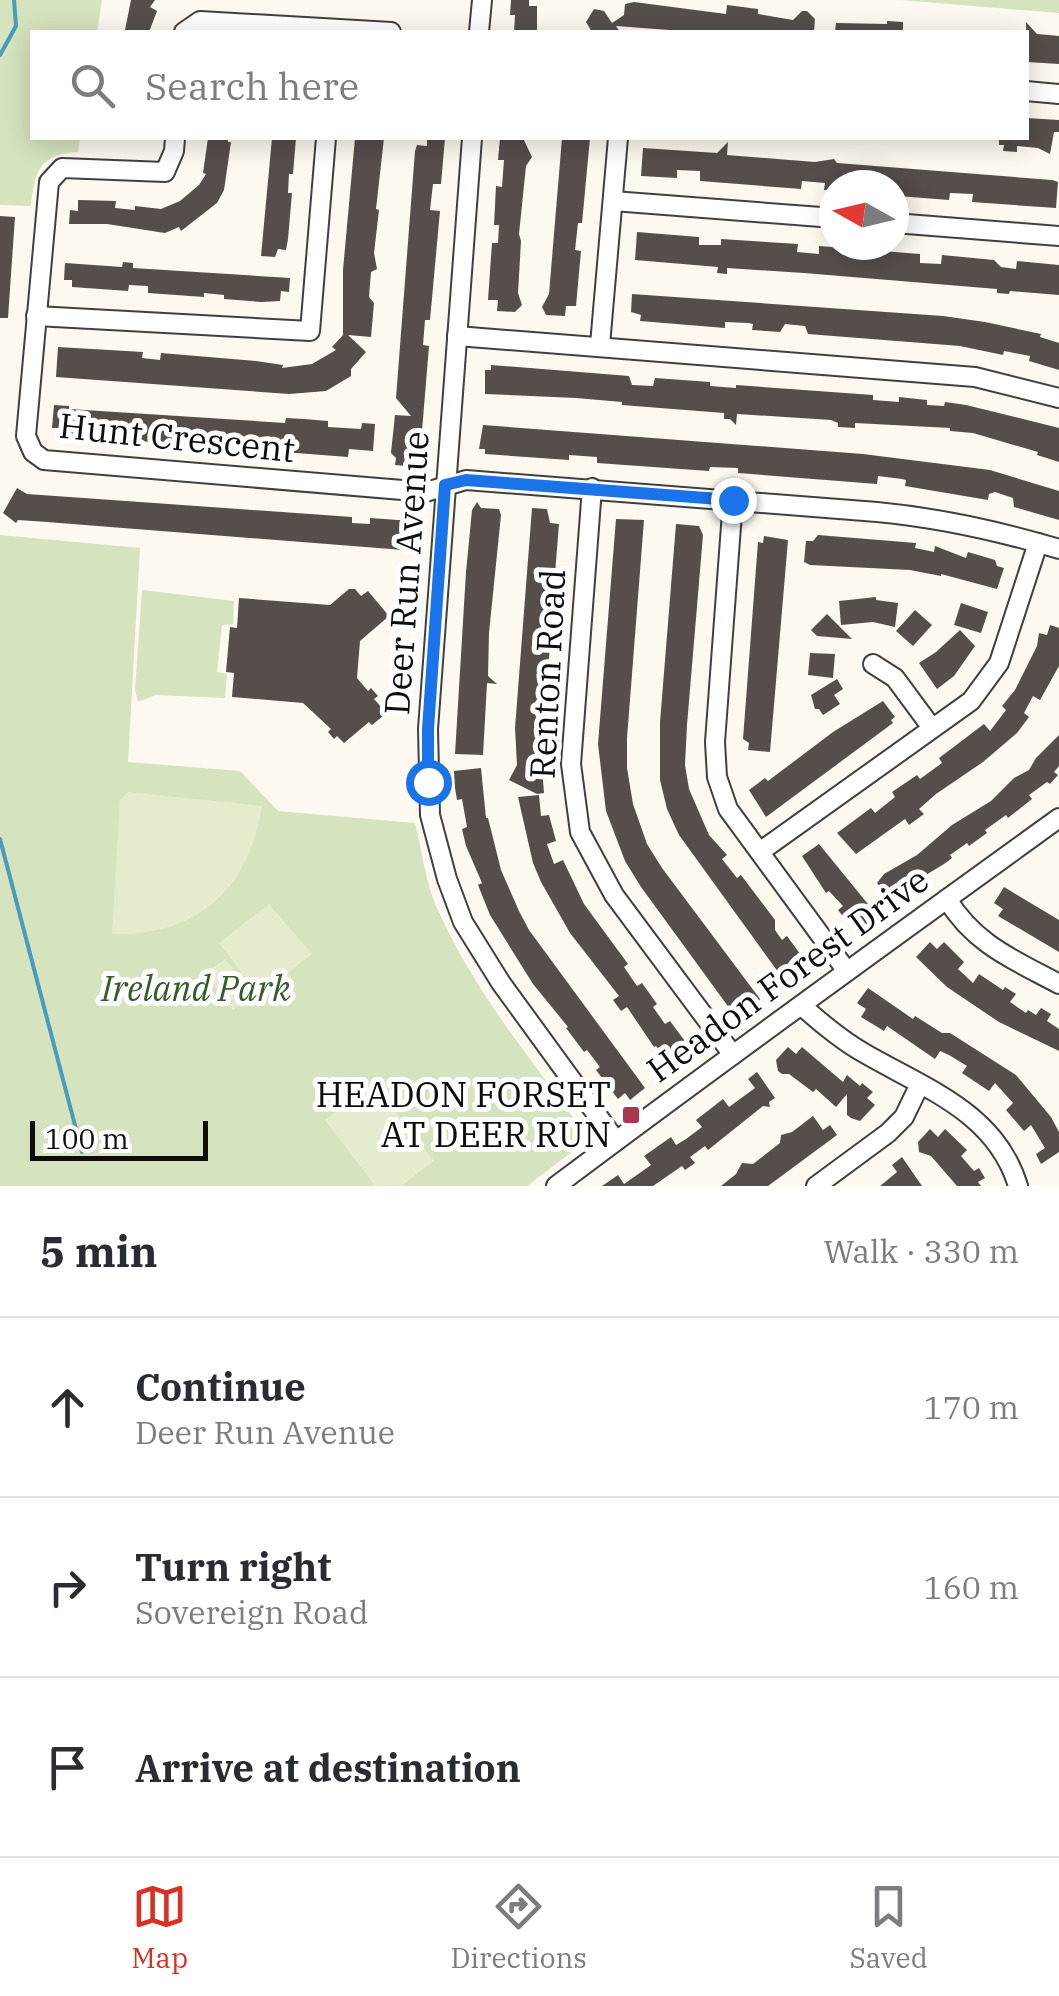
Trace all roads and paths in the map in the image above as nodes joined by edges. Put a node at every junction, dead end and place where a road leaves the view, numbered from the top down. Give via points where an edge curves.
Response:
1 (482, 0) edge
2 (187, 30) edge
3 (335, 30) edge
4 (479, 30) edge
5 (1029, 91) edge
6 (1059, 94) edge
7 (175, 140) edge
8 (326, 140) edge
9 (472, 140) edge
10 (618, 140) edge
11 (613, 201) junction
12 (819, 217) edge
13 (909, 224) edge
14 (1059, 236) edge
15 (36, 316) junction
16 (457, 336) junction
17 (600, 346) junction
18 (1059, 398) edge
19 (445, 485) junction
20 (592, 488) junction
21 (733, 500) junction
22 (1038, 543) junction
23 (1059, 550) edge
24 (873, 664) dead end
25 (932, 728) junction
26 (1059, 818) edge
27 (760, 852) junction
28 (947, 899) junction
29 (846, 970) junction
30 (1059, 984) edge
31 (802, 1006) junction
32 (733, 1055) junction
33 (920, 1084) junction
34 (616, 1142) junction
35 (556, 1186) edge
36 (816, 1186) edge
37 (1018, 1186) edge

1 - 4 street
2 - 3 street via 200,20
5 - 6 street
7 - 15 street, Hunt Crescent via 165,172 62,168 49,182
8 - 15 street via 310,331
9 - 16 street, Deer Run Avenue
10 - 11 street
11 - 12 street
11 - 17 street
13 - 14 street
15 - 19 street, Hunt Crescent via 26,436 44,460 426,492
16 - 17 street
16 - 19 street, Deer Run Avenue
17 - 18 street via 975,377
19 - 20 street, Hunt Crescent via 466,480
19 - 34 street, Deer Run Avenue via 427,752 434,833 463,922
20 - 21 street, Hunt Crescent
20 - 32 street, Renton Road via 570,764 580,832 614,895
21 - 22 street, Hunt Crescent via 936,517
21 - 27 street via 716,760 728,810
22 - 23 street, Hunt Crescent
22 - 25 street via 999,663 971,701
24 - 25 street via 895,678
25 - 27 street
26 - 28 street, Headon Forest Drive
27 - 29 street
28 - 29 street, Headon Forest Drive
28 - 30 street via 988,946
29 - 31 street, Headon Forest Drive
31 - 32 street, Headon Forest Drive
31 - 33 street via 832,1033
32 - 34 street, Headon Forest Drive
33 - 36 street via 904,1117
33 - 37 street via 977,1120 1001,1149
34 - 35 street, Headon Forest Drive

